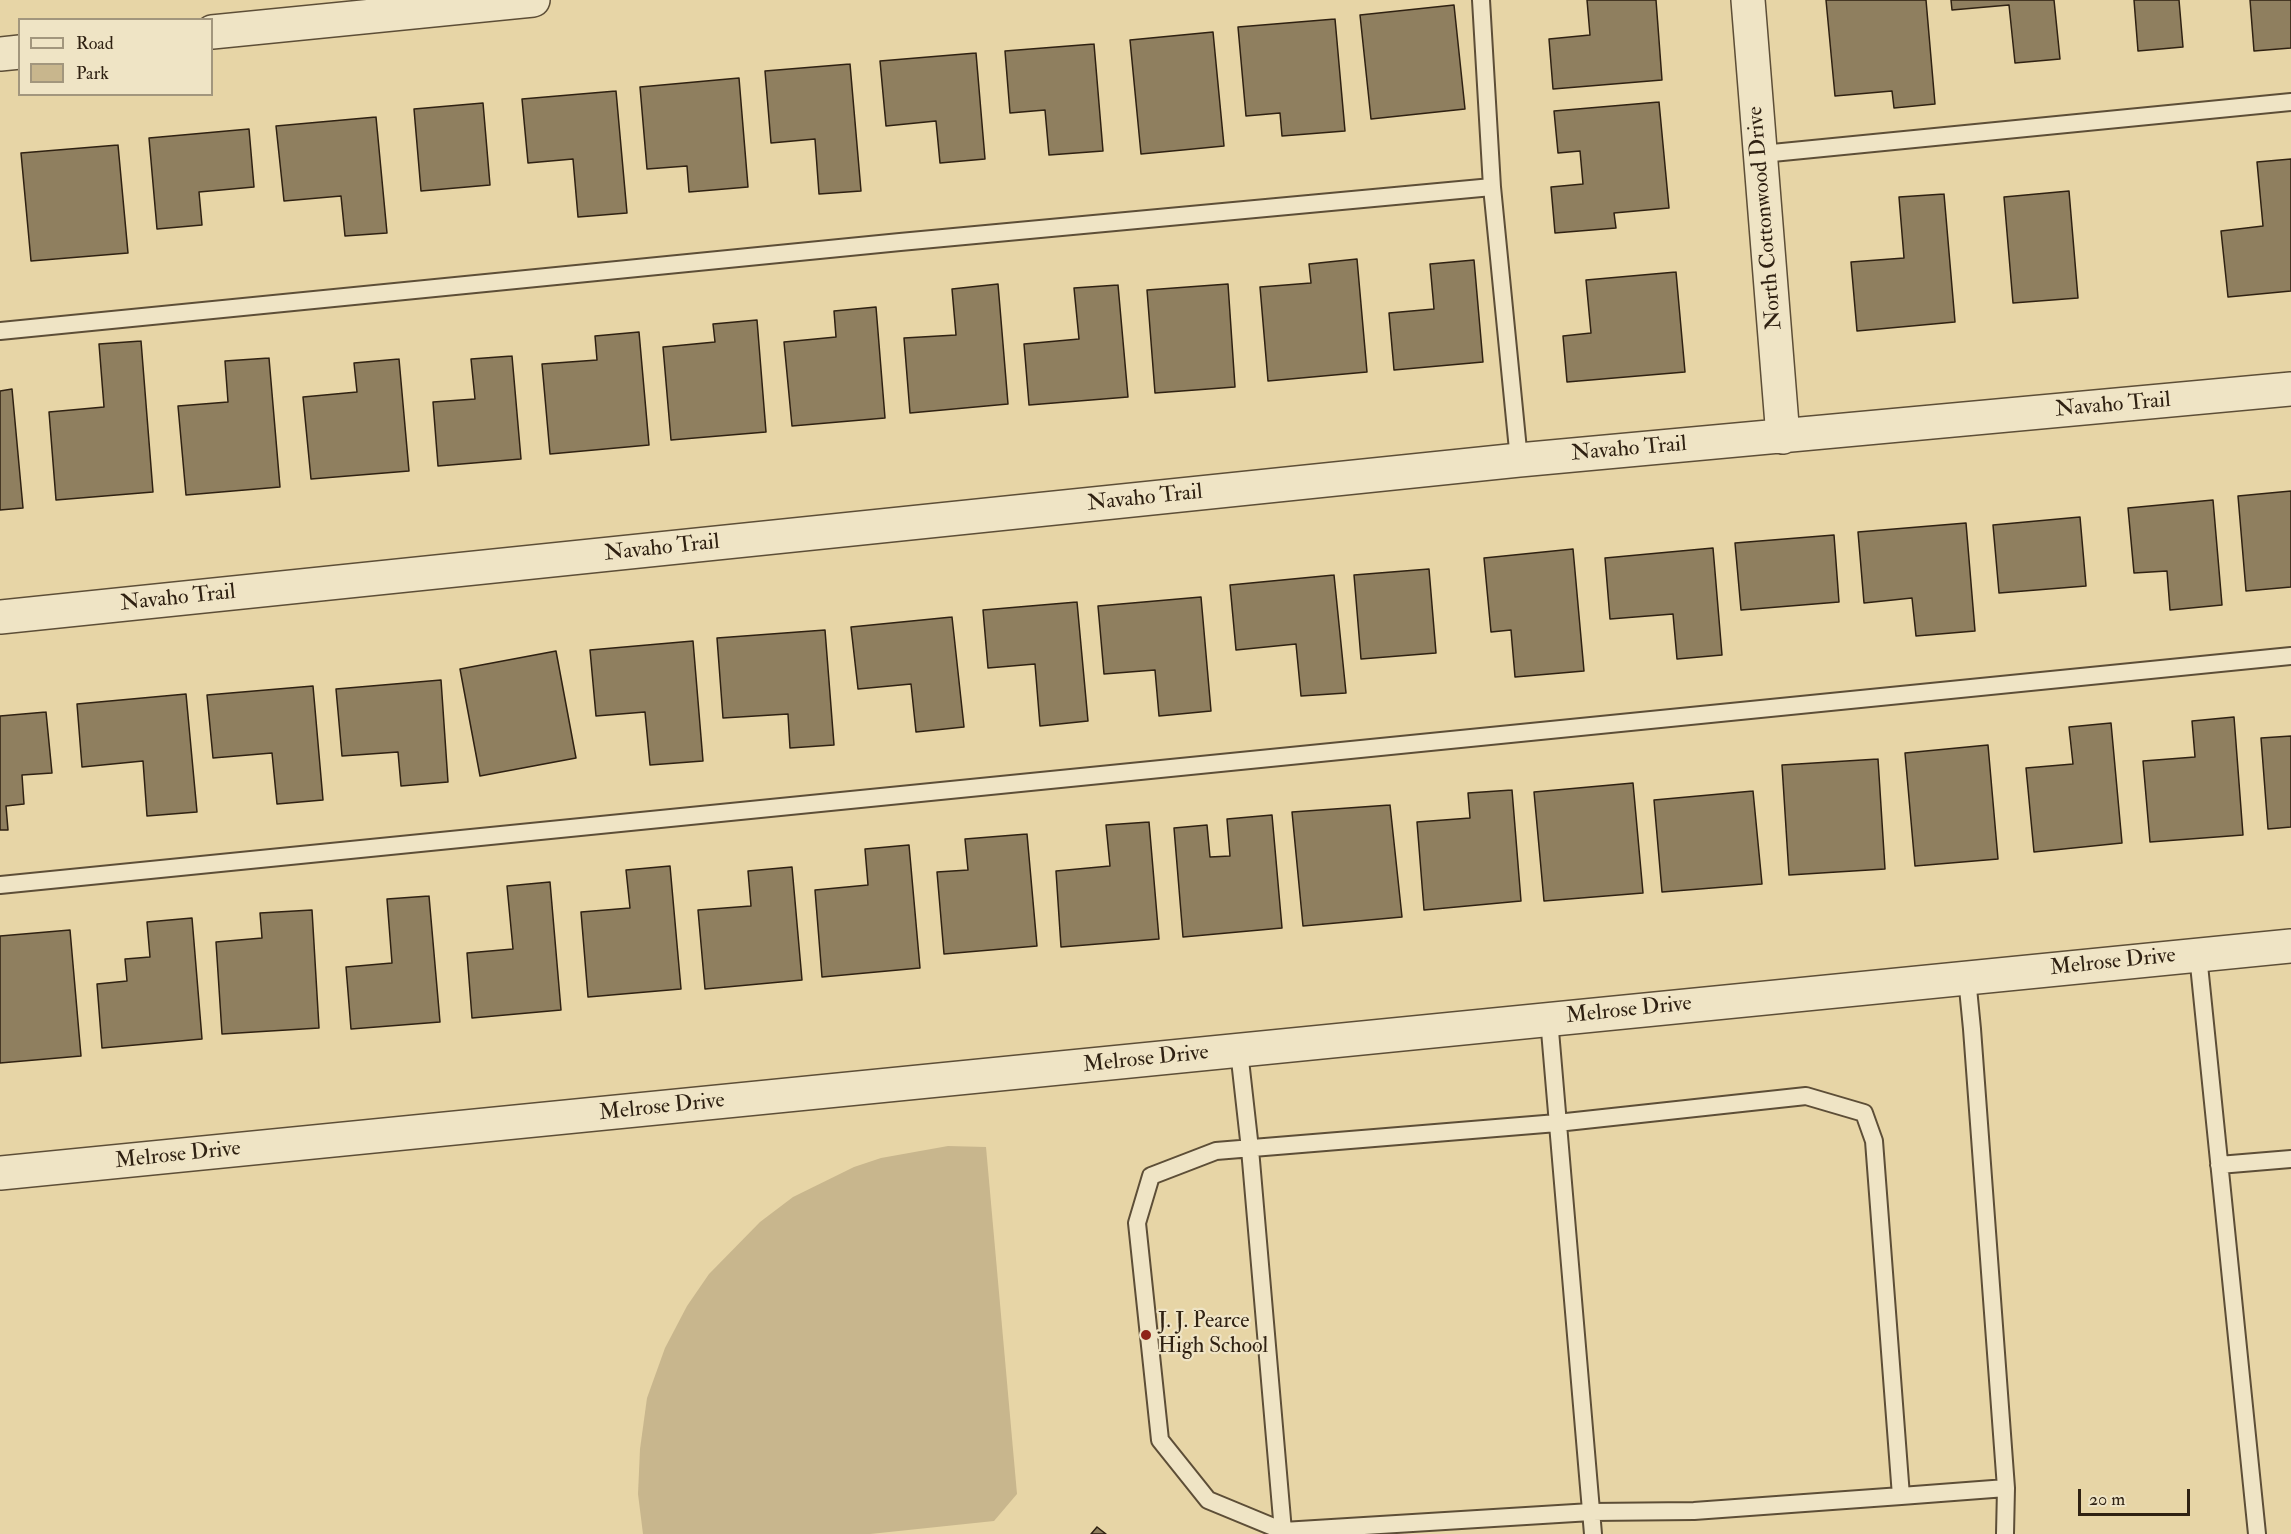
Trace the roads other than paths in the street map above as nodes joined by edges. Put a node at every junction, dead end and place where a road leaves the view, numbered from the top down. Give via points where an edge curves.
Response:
1 (533, 0) edge
2 (1481, 0) edge
3 (1748, 0) edge
4 (213, 32) edge
5 (18, 52) edge
6 (0, 54) edge
7 (2291, 102) edge
8 (1762, 154) junction
9 (1492, 187) junction
10 (0, 331) edge
11 (2291, 389) edge
12 (1783, 437) junction
13 (1519, 460) junction
14 (0, 617) edge
15 (2291, 656) edge
16 (0, 885) edge
17 (2291, 946) edge
18 (2198, 955) junction
19 (1967, 978) junction
20 (1549, 1019) junction
21 (1239, 1051) junction
22 (1557, 1123) junction
23 (1250, 1149) junction
24 (2291, 1159) edge
25 (2219, 1165) junction
26 (0, 1173) edge
27 (2006, 1488) junction
28 (1901, 1496) junction
29 (1591, 1512) junction
30 (1283, 1531) junction
31 (1593, 1534) edge
32 (2005, 1534) edge
33 (2257, 1534) edge

1 - 4 street
2 - 9 lane
3 - 8 street, North Cottonwood Drive
5 - 6 street
7 - 8 lane
8 - 12 street, North Cottonwood Drive
9 - 10 lane
9 - 13 lane
11 - 12 street, Navaho Trail
12 - 13 street, Navaho Trail
13 - 14 street, Navaho Trail
15 - 16 lane
17 - 18 street, Melrose Drive
18 - 19 street, Melrose Drive
18 - 25 lane
19 - 20 street, Melrose Drive
19 - 27 lane
20 - 21 street, Melrose Drive
20 - 22 lane
21 - 23 lane
21 - 26 street, Melrose Drive
22 - 23 lane
22 - 28 lane via 1806,1096 1864,1113 1874,1141
22 - 29 lane
23 - 30 lane
23 - 30 lane via 1216,1151 1151,1176 1137,1223 1160,1440 1208,1500
24 - 25 lane
25 - 33 lane
27 - 28 lane
27 - 32 lane
28 - 29 lane via 1695,1511
29 - 30 lane
29 - 31 lane

